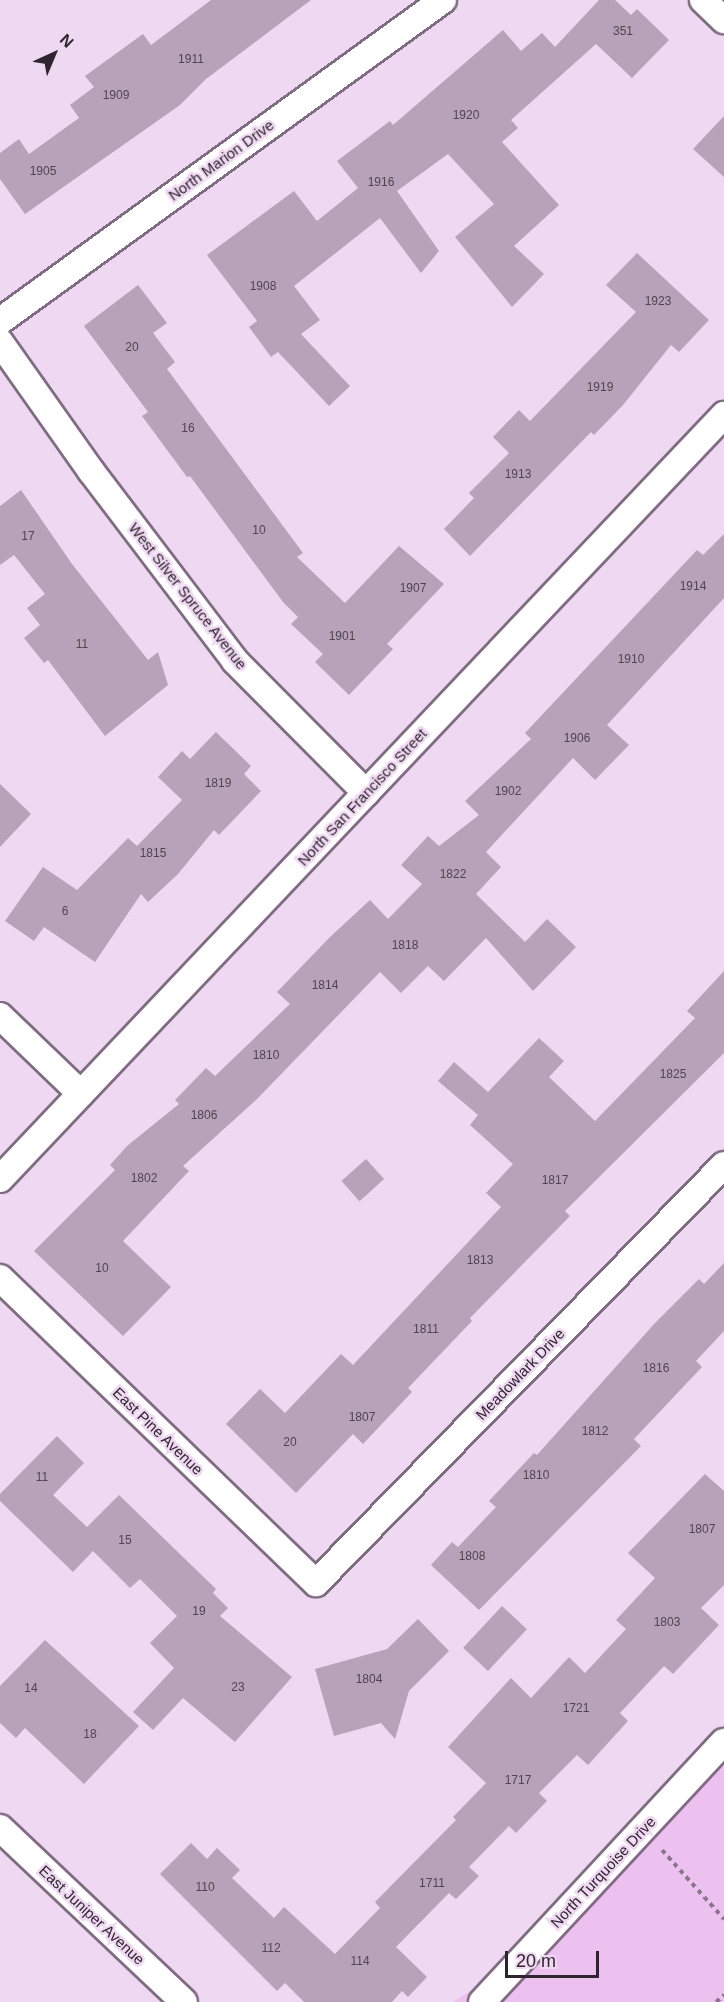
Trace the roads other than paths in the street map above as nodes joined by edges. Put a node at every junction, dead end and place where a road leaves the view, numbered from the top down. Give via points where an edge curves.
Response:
1 (443, 0) edge
2 (703, 0) edge
3 (724, 20) edge
4 (0, 321) edge
5 (0, 342) edge
6 (724, 415) edge
7 (366, 793) junction
8 (0, 1016) edge
9 (81, 1094) junction
10 (724, 1165) edge
11 (0, 1179) edge
12 (0, 1278) edge
13 (316, 1583) joint
14 (724, 1742) edge
15 (0, 1828) edge
16 (184, 2002) edge
17 (483, 2002) edge

1 - 4 street, North Marion Drive
2 - 3 street
5 - 7 street, West Silver Spruce Avenue via 91,471 235,661
6 - 7 street, North San Francisco Street
7 - 9 street, North San Francisco Street
8 - 9 street
9 - 11 street, North San Francisco Street
10 - 13 street, Meadowlark Drive
12 - 13 street, East Pine Avenue
14 - 17 street, North Turquoise Drive
15 - 16 street, East Juniper Avenue

